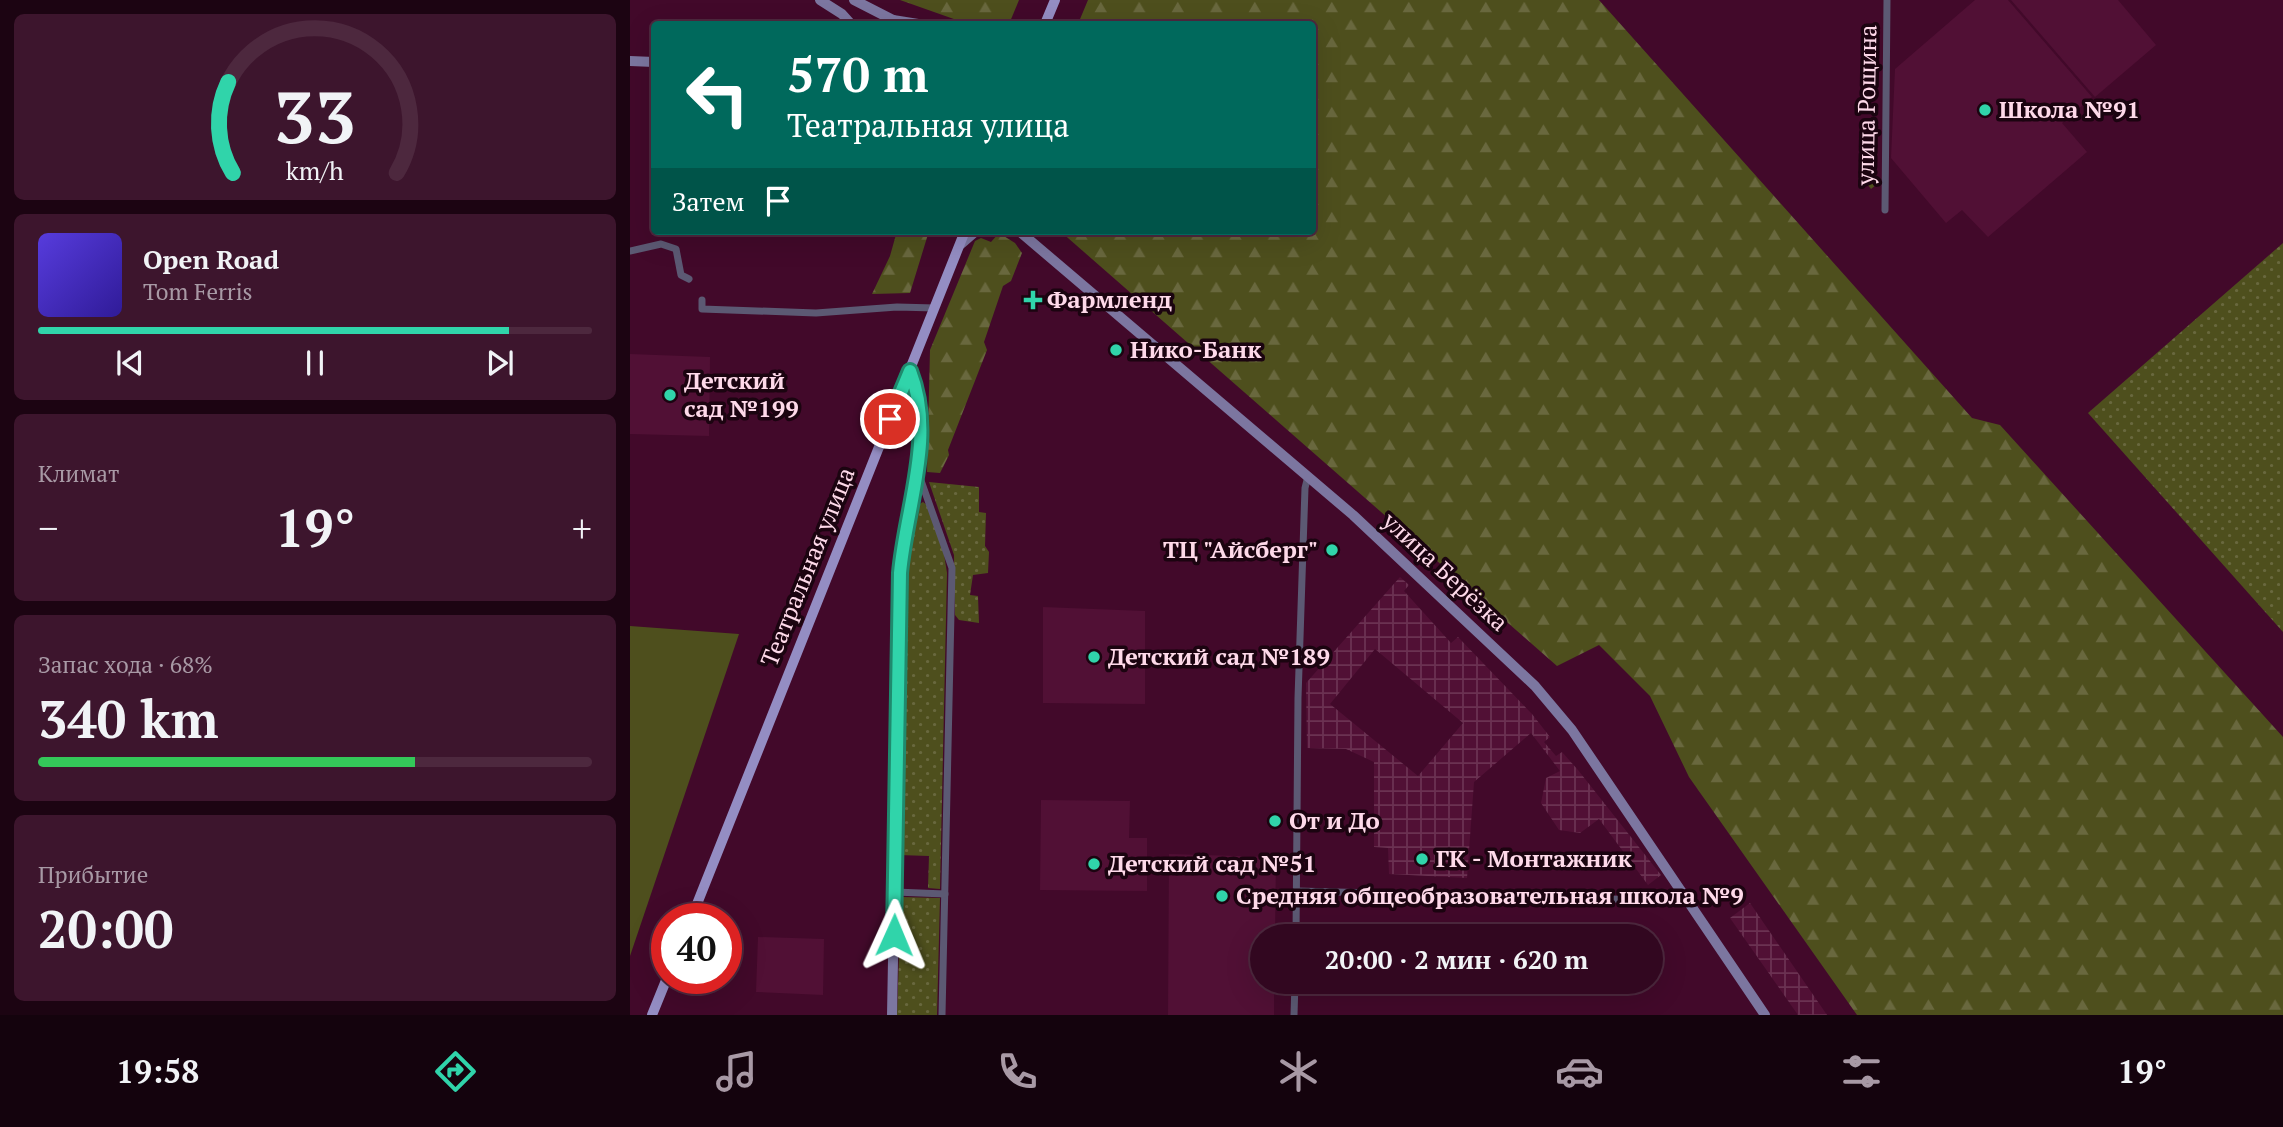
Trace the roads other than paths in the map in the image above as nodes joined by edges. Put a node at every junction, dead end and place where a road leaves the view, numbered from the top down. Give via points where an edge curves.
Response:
1 (820, 0) edge
2 (854, 0) edge
3 (1055, 0) edge
4 (1887, 0) edge
5 (848, 21) edge
6 (886, 21) edge
7 (1046, 21) edge
8 (630, 61) edge
9 (651, 62) edge
10 (1885, 210) dead end
11 (964, 235) edge
12 (971, 235) edge
13 (1024, 235) edge
14 (960, 245) junction
15 (630, 251) edge
16 (689, 279) dead end
17 (702, 300) dead end
18 (935, 308) junction
19 (910, 371) junction
20 (919, 475) junction
21 (1308, 476) junction
22 (1297, 891) junction
23 (895, 892) junction
24 (945, 894) junction
25 (1688, 901) junction
26 (697, 903) edge
27 (1296, 924) edge
28 (661, 994) edge
29 (1295, 994) edge
30 (652, 1015) edge
31 (892, 1015) edge
32 (943, 1015) edge
33 (1294, 1015) edge
34 (1765, 1015) edge

1 - 5 main road
2 - 6 main road
3 - 7 main road
4 - 10 street, улица Рощина
8 - 9 main road
11 - 14 main road, Театральная улица
12 - 14 main road
13 - 21 main road, улица Берёзка
14 - 18 main road, Театральная улица
15 - 16 street via 661,244 676,249 681,275
17 - 18 street via 702,309 749,313
18 - 19 main road, Театральная улица
19 - 20 main road via 918,401
19 - 26 main road, Театральная улица
20 - 23 main road via 900,573
20 - 24 street via 951,568
21 - 22 street via 1300,616
21 - 25 main road, улица Берёзка via 1450,604 1552,705
22 - 25 street
22 - 27 street
23 - 24 street
23 - 31 main road
24 - 32 street
25 - 34 main road, улица Берёзка
28 - 30 main road
29 - 33 street

